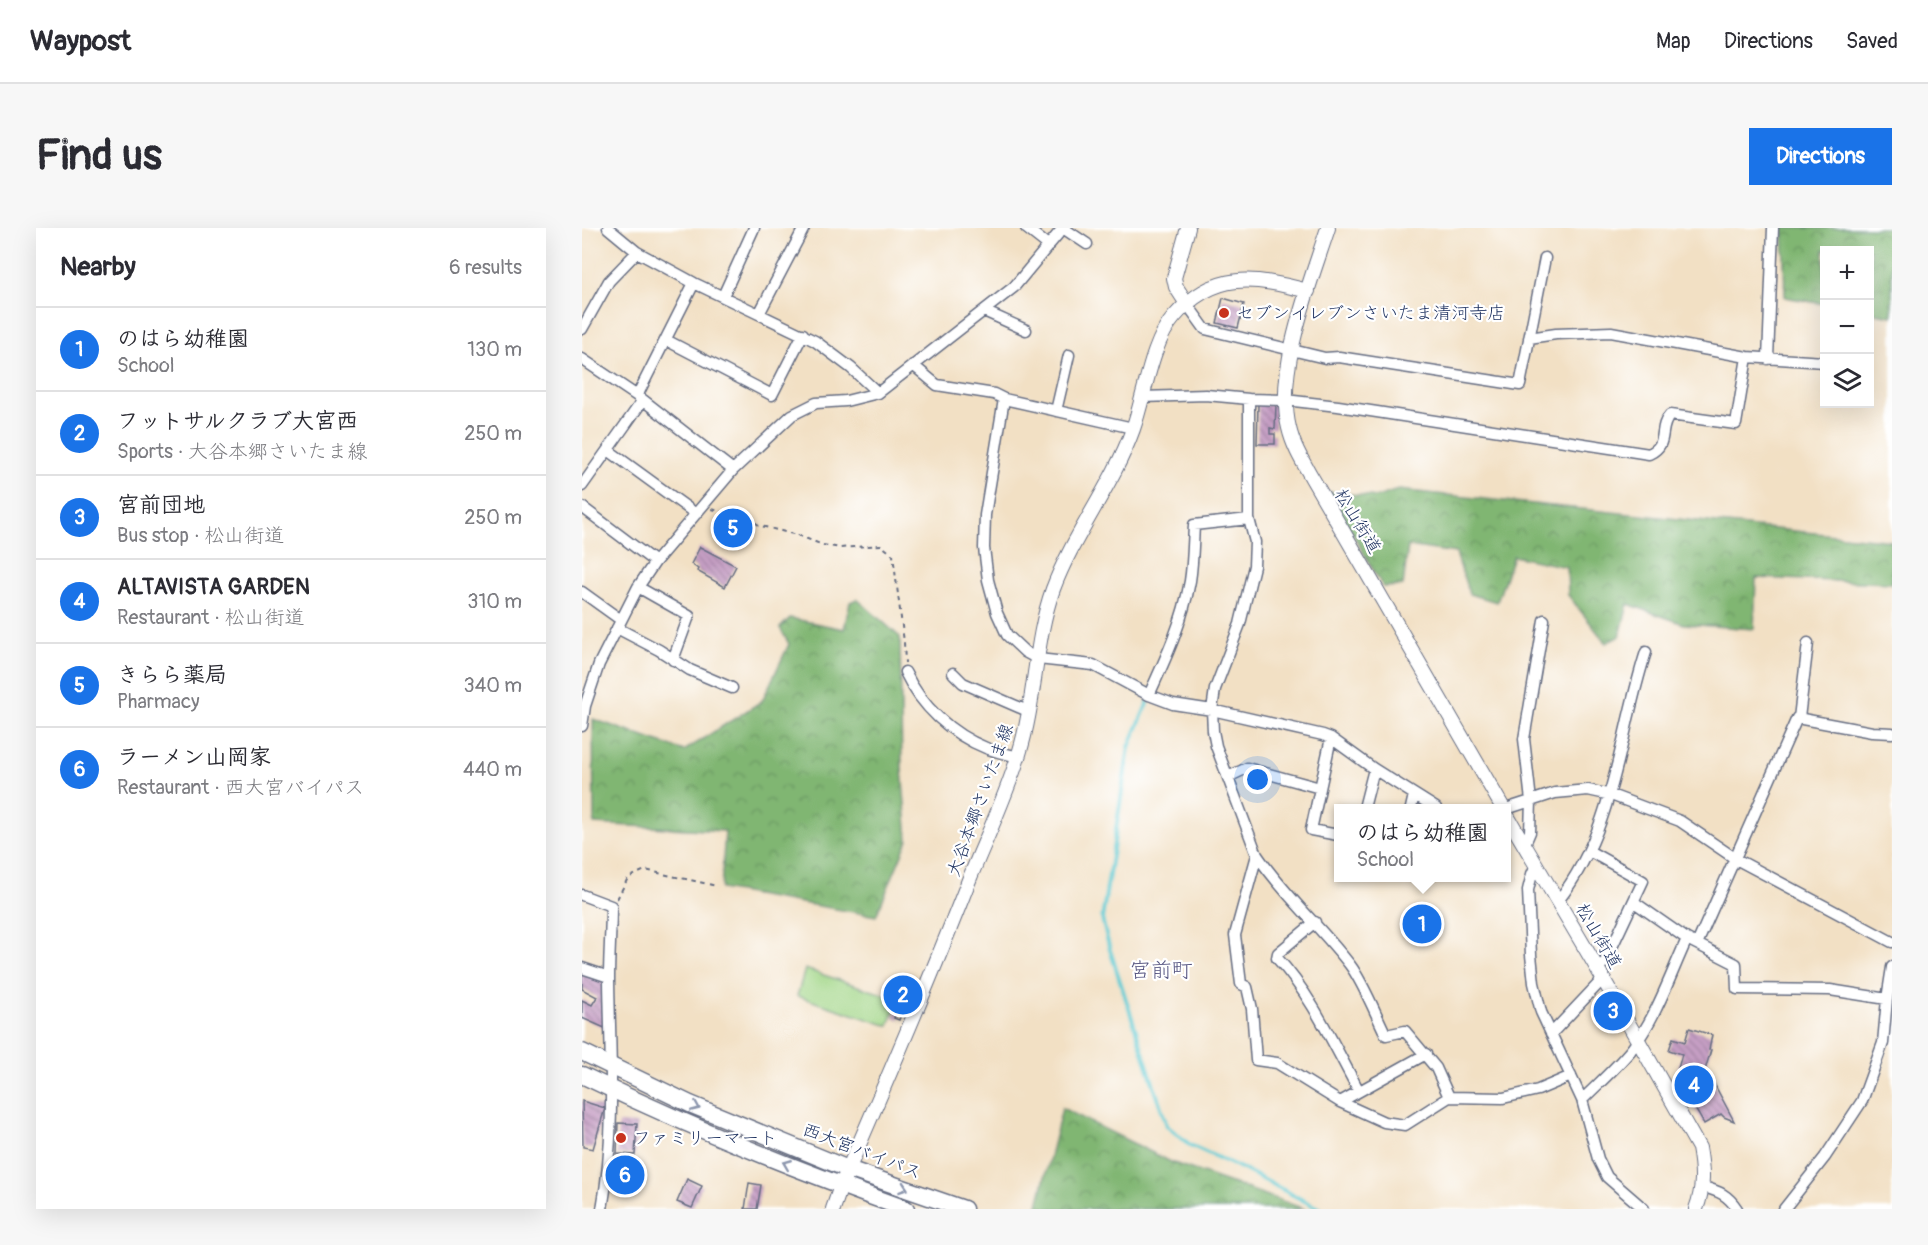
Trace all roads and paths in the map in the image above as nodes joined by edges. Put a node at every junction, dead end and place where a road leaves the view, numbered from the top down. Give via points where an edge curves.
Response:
1 (608, 228) edge
2 (754, 228) edge
3 (804, 228) edge
4 (1026, 228) edge
5 (1063, 228) edge
6 (1188, 228) edge
7 (1328, 228) edge
8 (1773, 228) edge
9 (1087, 244) dead end
10 (1049, 246) junction
11 (637, 252) junction
12 (1545, 258) dead end
13 (694, 283) junction
14 (1308, 291) junction
15 (723, 296) junction
16 (1187, 304) junction
17 (984, 311) junction
18 (759, 314) junction
19 (582, 330) edge
20 (1026, 330) dead end
21 (803, 334) junction
22 (1529, 338) junction
23 (666, 340) junction
24 (1292, 351) junction
25 (1069, 355) dead end
26 (1747, 357) junction
27 (1768, 358) junction
28 (582, 359) edge
29 (1820, 362) edge
30 (913, 365) junction
31 (878, 393) junction
32 (1143, 397) junction
33 (640, 398) junction
34 (1004, 399) junction
35 (1249, 399) junction
36 (1285, 399) junction
37 (1056, 411) junction
38 (1133, 428) junction
39 (608, 450) junction
40 (734, 470) junction
41 (582, 486) edge
42 (582, 507) edge
43 (700, 510) junction
44 (1249, 519) junction
45 (655, 562) junction
46 (638, 588) junction
47 (582, 592) edge
48 (1544, 620) dead end
49 (619, 624) junction
50 (1808, 643) dead end
51 (1646, 652) dead end
52 (1038, 659) junction
53 (673, 660) junction
54 (905, 672) joint
55 (953, 672) dead end
56 (732, 688) dead end
57 (1149, 695) junction
58 (1212, 710) junction
59 (1030, 712) junction
60 (1799, 718) junction
61 (582, 726) edge
62 (1892, 733) edge
63 (1331, 738) junction
64 (1018, 757) junction
65 (1374, 769) junction
66 (1227, 777) junction
67 (1320, 788) junction
68 (1414, 795) junction
69 (1611, 795) junction
70 (1531, 801) junction
71 (1365, 804) edge
72 (1412, 804) edge
73 (1429, 804) edge
74 (1501, 804) edge
75 (1511, 807) edge
76 (1511, 823) edge
77 (1334, 834) edge
78 (1524, 846) junction
79 (1589, 851) junction
80 (1257, 855) junction
81 (1736, 859) junction
82 (1536, 865) junction
83 (717, 886) dead end
84 (582, 895) edge
85 (1558, 901) junction
86 (1634, 902) junction
87 (611, 906) junction
88 (1315, 922) junction
89 (1687, 939) junction
90 (1892, 942) edge
91 (1697, 944) junction
92 (582, 968) edge
93 (1892, 968) edge
94 (1600, 973) junction
95 (609, 977) junction
96 (1887, 999) junction
97 (1551, 1034) junction
98 (1638, 1039) junction
99 (582, 1052) edge
100 (1426, 1054) junction
101 (611, 1066) junction
102 (582, 1075) edge
103 (1571, 1076) junction
104 (611, 1089) junction
105 (1359, 1091) junction
106 (1449, 1097) junction
107 (1582, 1100) junction
108 (1340, 1102) junction
109 (848, 1168) junction
110 (841, 1186) junction
111 (1703, 1187) junction
112 (602, 1209) edge
113 (833, 1209) edge
114 (906, 1209) edge
115 (964, 1209) edge
116 (1644, 1209) edge
117 (1696, 1209) edge
118 (1737, 1209) edge
119 (1784, 1209) edge

1 - 11 street
2 - 15 street
3 - 18 street
4 - 10 street
5 - 9 street
5 - 10 street
6 - 16 main road via 1174,278
7 - 14 main road, 松山街道
8 - 27 street
10 - 17 street via 1014,287
11 - 13 street
11 - 19 street via 609,281
12 - 22 street
13 - 15 street
13 - 23 street
14 - 16 main road, 大谷本郷さいたま線 via 1248,279 1223,283
14 - 24 main road, 松山街道
15 - 18 street
16 - 24 street via 1205,329
16 - 32 main road, 大谷本郷さいたま線 via 1172,318 1162,336
17 - 20 street
17 - 30 street
18 - 21 street
21 - 23 street via 772,395
21 - 31 street
22 - 24 street via 1520,385
22 - 26 street via 1611,332
23 - 33 street
24 - 36 main road, 松山街道
25 - 37 street
26 - 27 street
26 - 36 street via 1736,424 1670,415 1658,450 1648,454
27 - 29 street
28 - 33 street
30 - 31 street
30 - 34 street via 937,385
31 - 40 street via 816,403 792,415
32 - 35 street via 1206,394
32 - 38 main road, 大谷本郷さいたま線
33 - 39 street
33 - 40 street
34 - 37 street
34 - 52 street via 985,514 988,580 1007,635
35 - 36 street
35 - 44 street
36 - 74 main road, 松山街道 via 1289,430 1302,460
37 - 38 street
38 - 52 main road, 大谷本郷さいたま線 via 1123,455 1060,571 1045,615
39 - 41 street
39 - 43 street
40 - 43 street
42 - 45 street
43 - 45 street
43 - 54 path via 752,521 824,545 881,545 893,555
44 - 57 street via 1194,525 1183,613
44 - 58 street via 1255,542 1254,566
45 - 46 street
46 - 49 street
46 - 53 street via 689,616
47 - 49 street
48 - 70 street via 1524,739
49 - 53 street
49 - 61 street via 593,681
50 - 60 street
51 - 69 street
52 - 57 street via 1093,665
52 - 59 main road, 大谷本郷さいたま線
53 - 56 street
54 - 64 street via 914,690 961,735 986,748
55 - 59 street via 963,682
57 - 58 street via 1173,704
58 - 63 street
58 - 66 street via 1213,731
59 - 64 main road, 大谷本郷さいたま線
60 - 62 street
60 - 81 street
63 - 65 street
63 - 67 street
64 - 109 main road, 大谷本郷さいたま線
65 - 68 street
65 - 71 street
66 - 67 street via 1247,768
66 - 80 street
67 - 77 street via 1311,830
68 - 72 street
68 - 73 street
69 - 70 street via 1588,790
69 - 79 street
69 - 81 street via 1680,821
70 - 75 street
70 - 78 street via 1530,832
76 - 78 main road, 松山街道
78 - 82 main road, 松山街道
79 - 85 street
79 - 86 street via 1643,881
80 - 88 street via 1269,874
80 - 108 street via 1235,935 1241,984 1247,987 1252,1009 1256,1060 1278,1063
81 - 90 street
81 - 91 street
82 - 85 main road, 松山街道
82 - 97 street via 1528,890 1531,955 1541,1012
83 - 87 path via 645,870 628,878
84 - 87 street
85 - 94 main road, 松山街道
86 - 89 street
86 - 94 street
87 - 95 street
88 - 100 street via 1352,967 1386,1035 1405,1031
88 - 105 street via 1277,958 1315,1010
89 - 91 street
89 - 98 street
91 - 96 street via 1736,964 1737,989 1830,990
92 - 95 street
93 - 96 street
94 - 97 street
94 - 98 main road, 松山街道
95 - 101 street
96 - 119 street via 1883,1043 1862,1101
97 - 103 street
98 - 107 street
98 - 111 main road, 松山街道 via 1699,1148
99 - 101 highway, 西大宮バイパス
100 - 105 street
100 - 106 street
101 - 104 street
101 -> 109 highway, 西大宮バイパス via 690,1104
102 - 104 highway
103 - 106 street via 1538,1090 1503,1098
103 - 107 street
110 -> 104 highway
104 - 112 street via 608,1179
105 - 108 street
106 - 108 street via 1405,1125 1384,1122
107 - 116 street via 1598,1159 1607,1177
109 - 110 main road, 大谷本郷さいたま線
109 -> 115 highway, 西大宮バイパス
110 - 113 main road, 大谷本郷さいたま線
110 - 114 highway
111 - 117 main road, 松山街道
111 - 118 street via 1720,1191

